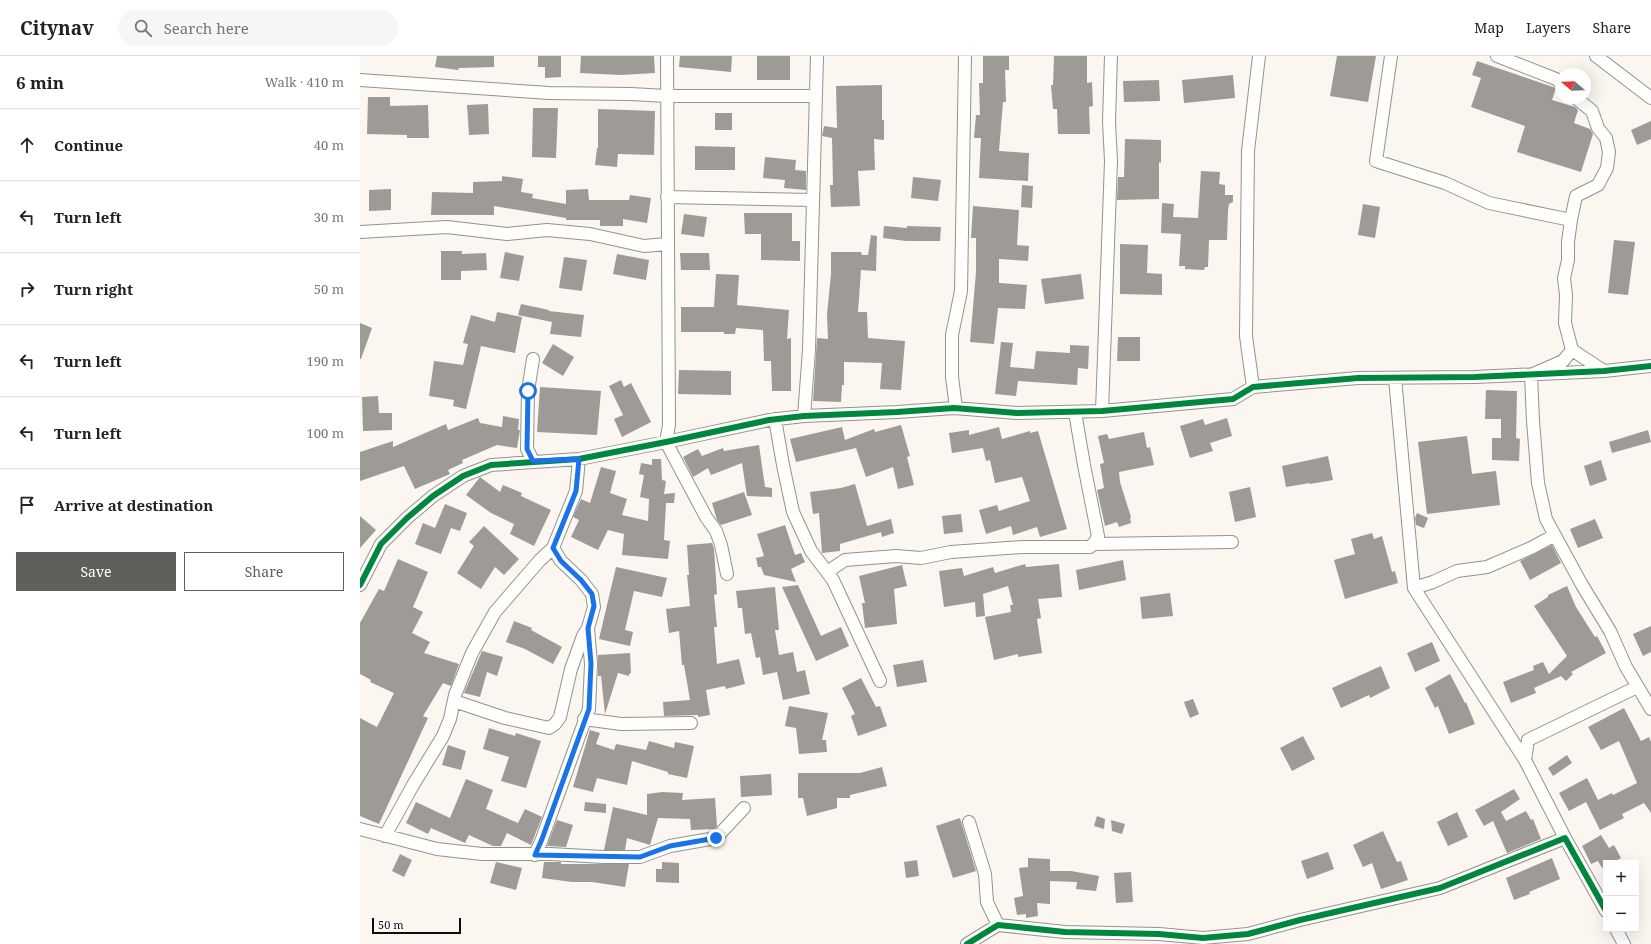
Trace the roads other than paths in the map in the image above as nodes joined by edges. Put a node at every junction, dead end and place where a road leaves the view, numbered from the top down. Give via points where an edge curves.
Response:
1 (667, 56) edge
2 (817, 56) edge
3 (965, 56) edge
4 (1111, 56) edge
5 (1259, 56) edge
6 (1391, 56) edge
7 (1497, 56) edge
8 (1596, 56) edge
9 (1555, 79) edge
10 (360, 80) edge
11 (666, 96) junction
12 (816, 96) junction
13 (1651, 98) edge
14 (1583, 104) edge
15 (667, 197) junction
16 (813, 200) junction
17 (1571, 220) junction
18 (360, 232) edge
19 (667, 244) junction
20 (1572, 350) junction
21 (533, 359) dead end
22 (1651, 366) edge
23 (1604, 371) junction
24 (1531, 375) junction
25 (1395, 378) junction
26 (1253, 387) junction
27 (956, 408) junction
28 (1102, 411) junction
29 (1075, 412) junction
30 (804, 416) junction
31 (775, 419) junction
32 (666, 442) junction
33 (579, 459) junction
34 (533, 461) junction
35 (1555, 535) junction
36 (1232, 542) dead end
37 (1093, 544) junction
38 (553, 548) junction
39 (827, 572) junction
40 (727, 574) dead end
41 (360, 585) edge
42 (1414, 588) junction
43 (588, 628) junction
44 (880, 681) dead end
45 (1638, 687) junction
46 (454, 701) junction
47 (1651, 710) edge
48 (584, 719) junction
49 (691, 723) dead end
50 (1526, 760) junction
51 (744, 808) dead end
52 (969, 822) dead end
53 (360, 829) edge
54 (385, 836) junction
55 (1565, 838) junction
56 (535, 855) junction
57 (1603, 906) edge
58 (998, 925) junction
59 (1618, 932) edge
60 (967, 944) edge
61 (1624, 944) edge

1 - 11 street
2 - 12 street
3 - 27 street via 961,291 952,335 952,377
4 - 28 street via 1111,161
5 - 26 street via 1248,151 1246,336
6 - 17 street via 1376,160 1445,183 1489,203
7 - 9 street
8 - 13 street
10 - 11 street via 549,93
11 - 12 street
11 - 15 street
12 - 16 street
14 - 17 street via 1592,111 1598,128 1606,138 1609,152 1607,168 1598,185 1576,196
15 - 16 street
15 - 19 street
16 - 30 street via 809,350
17 - 20 street via 1564,278 1565,323
18 - 19 street via 447,228 507,234 547,230 590,234 644,246
19 - 32 street via 669,424
20 - 23 street
20 - 24 street via 1563,361
21 - 34 street via 528,391 527,449
22 - 23 street
23 - 24 street
24 - 25 street
24 - 35 street via 1532,422 1538,483 1546,519
25 - 26 street via 1358,378
25 - 42 street
26 - 28 street via 1234,399
27 - 29 street via 1017,413
27 - 30 street
28 - 29 street
29 - 37 street via 1098,536
30 - 31 street
31 - 32 street
31 - 39 street via 794,512 811,551
32 - 33 street
32 - 40 street via 716,531
33 - 34 street
33 - 38 street via 576,491
34 - 41 street via 491,465 463,476 433,496 381,544
35 - 42 street via 1487,567 1457,571
35 - 45 street via 1610,631
36 - 37 street
37 - 39 street via 1090,547 1023,547 958,552 921,558 896,556 846,560
38 - 43 street via 561,561 592,594 594,606
38 - 46 street via 495,612 472,653
39 - 44 street
42 - 50 street
43 - 46 street via 571,669 560,717 549,728 506,718
43 - 48 street via 591,664 589,709
45 - 47 street
45 - 50 street via 1528,740
46 - 54 street via 443,736
48 - 49 street via 621,724
48 - 56 street
50 - 55 street
51 - 56 street via 716,838 670,846 640,857
52 - 58 street via 985,874 987,902
53 - 54 street
54 - 56 street via 444,850
55 - 57 street
55 - 58 street via 1440,888 1248,934 1203,938 1159,934 1065,932
58 - 60 street
59 - 61 street

